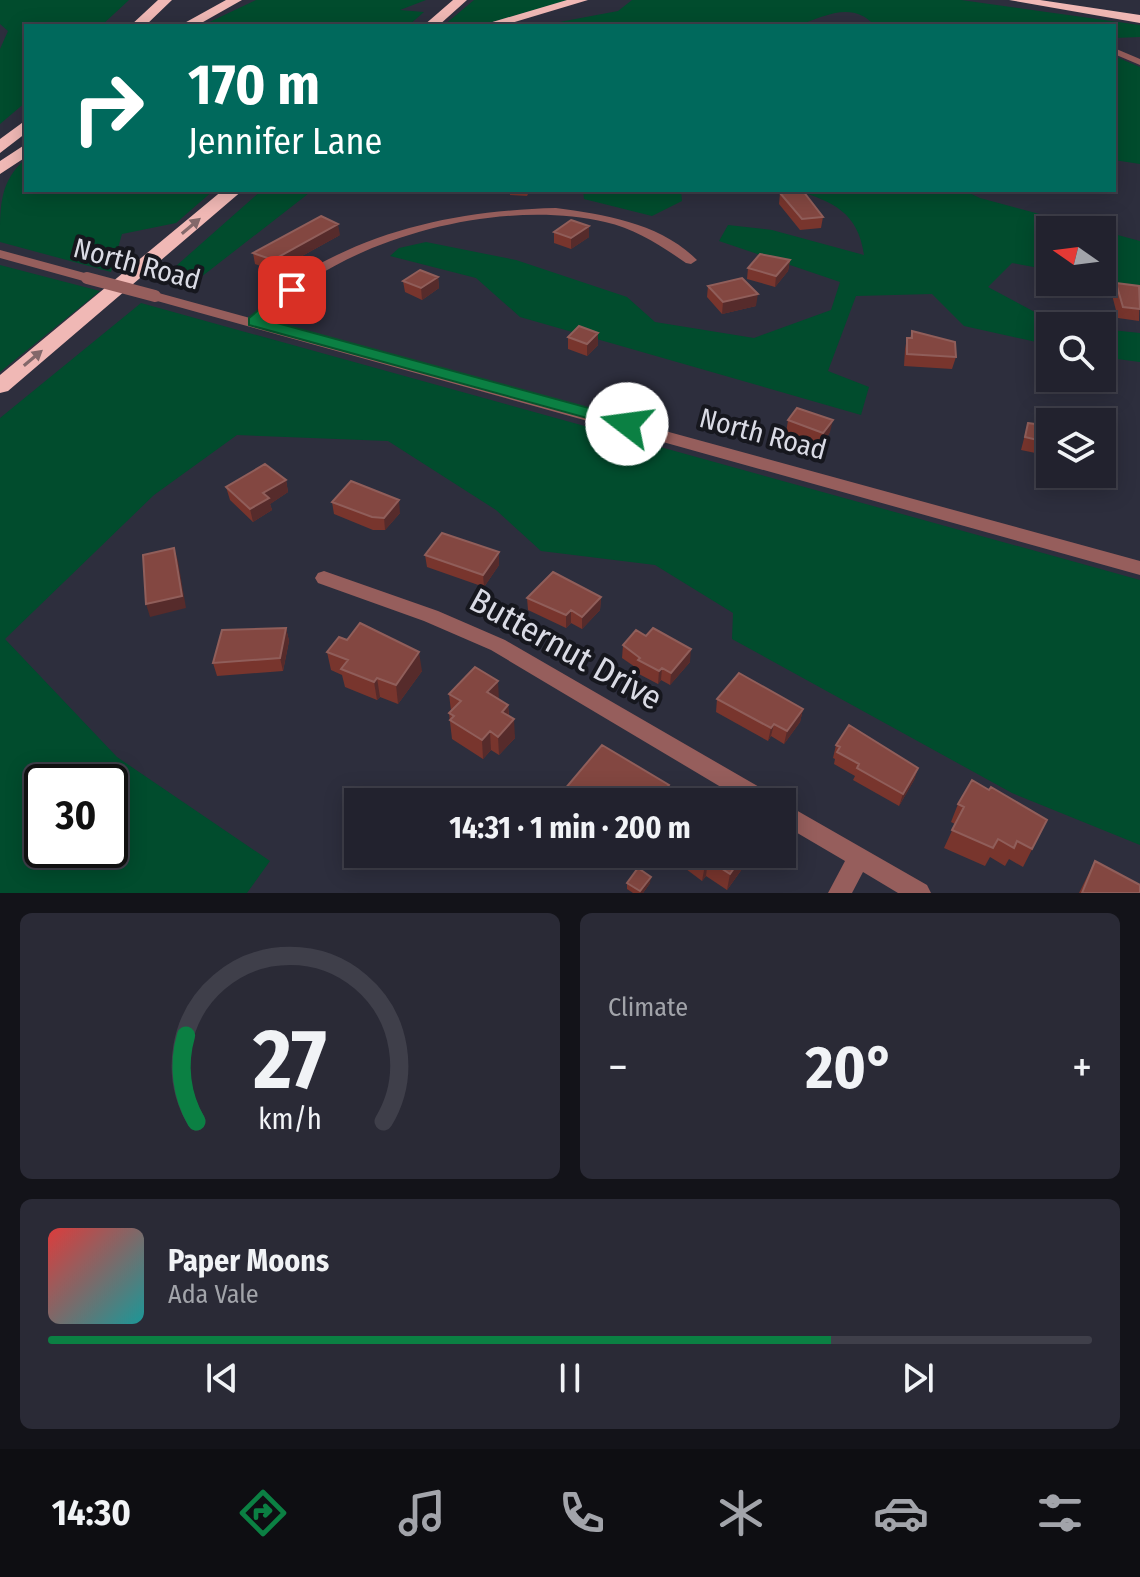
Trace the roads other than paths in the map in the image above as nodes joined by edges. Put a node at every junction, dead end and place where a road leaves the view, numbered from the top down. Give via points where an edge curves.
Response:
1 (166, 0) edge
2 (236, 0) edge
3 (461, 0) edge
4 (582, 0) edge
5 (1015, 0) edge
6 (1055, 0) edge
7 (1140, 17) edge
8 (139, 24) edge
9 (190, 24) edge
10 (432, 24) edge
11 (493, 24) edge
12 (1116, 52) edge
13 (1140, 62) edge
14 (24, 127) edge
15 (0, 148) edge
16 (24, 151) edge
17 (0, 169) edge
18 (232, 192) edge
19 (0, 254) edge
20 (691, 260) dead end
21 (255, 321) junction
22 (0, 386) edge
23 (1140, 568) edge
24 (324, 578) dead end
25 (741, 788) edge
26 (796, 820) edge
27 (859, 858) junction
28 (840, 893) edge
29 (919, 893) edge

1 - 8 highway
2 - 9 highway
3 - 10 highway
4 - 11 highway
5 - 7 highway
6 - 7 highway
12 - 13 street
14 - 15 highway
16 - 17 highway
22 -> 18 highway
19 - 21 street, North Road, bridge
20 - 21 street via 670,240 618,223 567,213 467,216 370,245 310,275
21 - 23 street, North Road
24 - 25 street, Butternut Drive via 498,645
26 - 27 street
27 - 28 street
27 - 29 street

